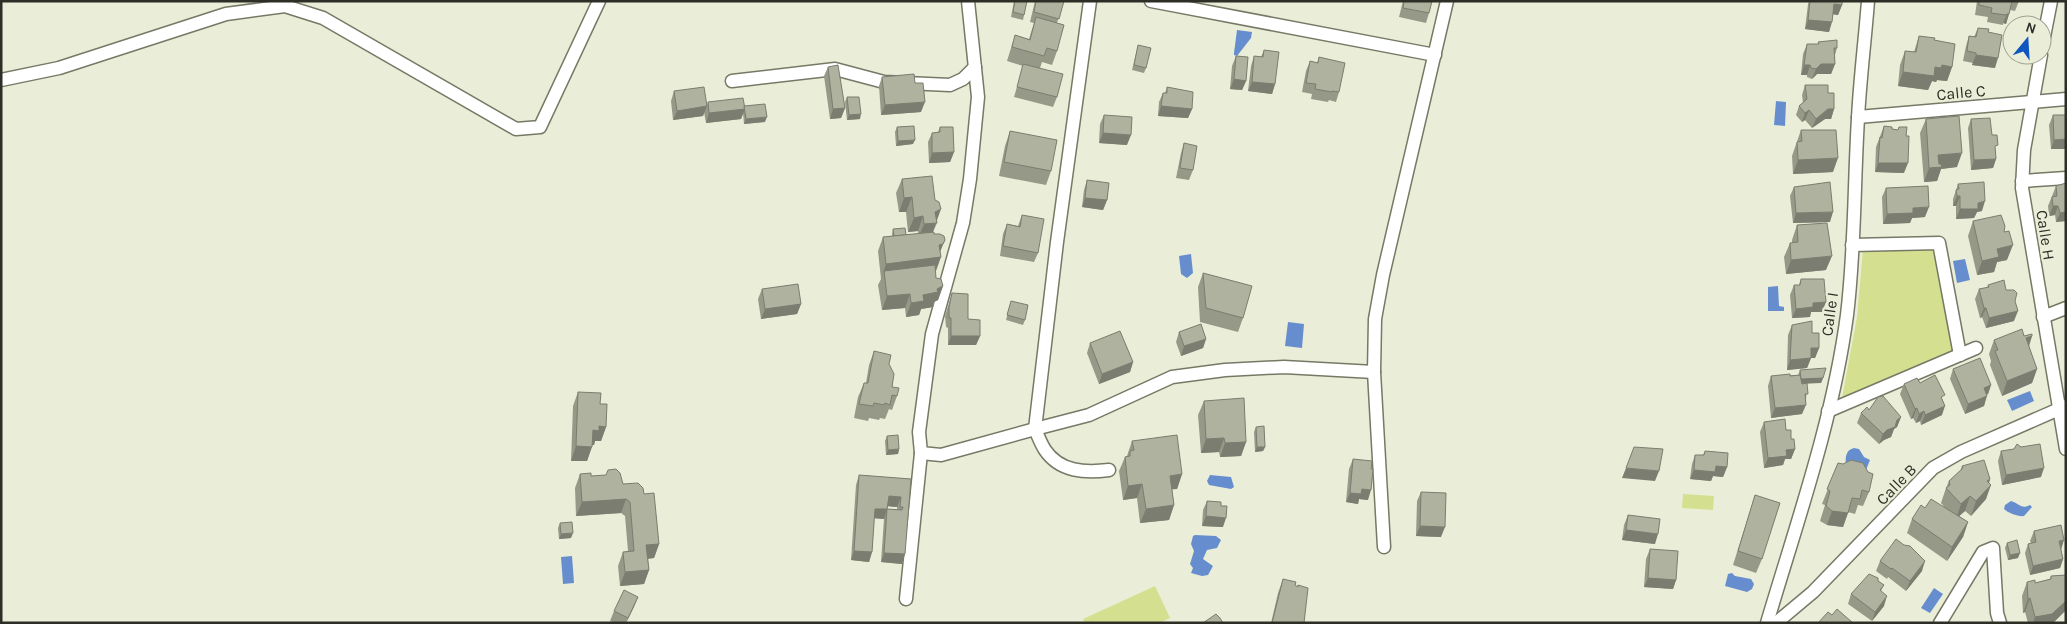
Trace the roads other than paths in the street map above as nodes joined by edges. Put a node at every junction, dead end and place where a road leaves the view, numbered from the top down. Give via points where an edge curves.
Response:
1 (599, 1) edge
2 (968, 1) edge
3 (1090, 1) edge
4 (1151, 1) edge
5 (1447, 1) edge
6 (1868, 1) edge
7 (2051, 1) edge
8 (2048, 15) edge
9 (1435, 55) junction
10 (2039, 65) edge
11 (975, 67) junction
12 (1, 80) edge
13 (732, 81) dead end
14 (2066, 99) edge
15 (2032, 102) junction
16 (1858, 117) junction
17 (2066, 178) edge
18 (2022, 181) junction
19 (1852, 245) junction
20 (2066, 308) edge
21 (2043, 317) junction
22 (1976, 348) dead end
23 (1960, 355) junction
24 (1374, 372) junction
25 (2062, 407) edge
26 (1828, 411) junction
27 (1035, 429) junction
28 (2066, 449) edge
29 (921, 453) junction
30 (1109, 470) dead end
31 (1384, 547) dead end
32 (906, 599) dead end
33 (1767, 623) edge
34 (1776, 623) edge
35 (1940, 623) edge
36 (2000, 623) edge

1 - 12 street via 540,127 516,129 323,18 285,6 226,14 59,68
2 - 11 street
3 - 27 street
4 - 9 street
5 - 9 street
6 - 16 street, Calle I
7 - 8 street
9 - 24 street via 1383,275 1376,319
10 - 15 street, Calle H
11 - 13 street via 963,79 950,85 884,82 835,69
11 - 29 street via 978,97 970,179 963,223 932,334 919,432
14 - 15 street, Calle C
15 - 16 street, Calle C
15 - 18 street, Calle H
16 - 19 street, Calle I
17 - 18 street
18 - 21 street, Calle H
19 - 23 street via 1939,243
19 - 26 street, Calle I via 1846,315
20 - 21 street
21 - 25 street, Calle H
22 - 23 street
23 - 26 street
24 - 27 street via 1284,367 1172,377 1090,415
24 - 31 street
25 - 28 street, Calle H
25 - 34 street, Calle B via 1933,468 1813,592
26 - 33 street, Calle I
27 - 29 street via 941,455
27 - 30 street via 1045,450 1066,468
29 - 32 street
35 - 36 street via 1982,552 1993,548

